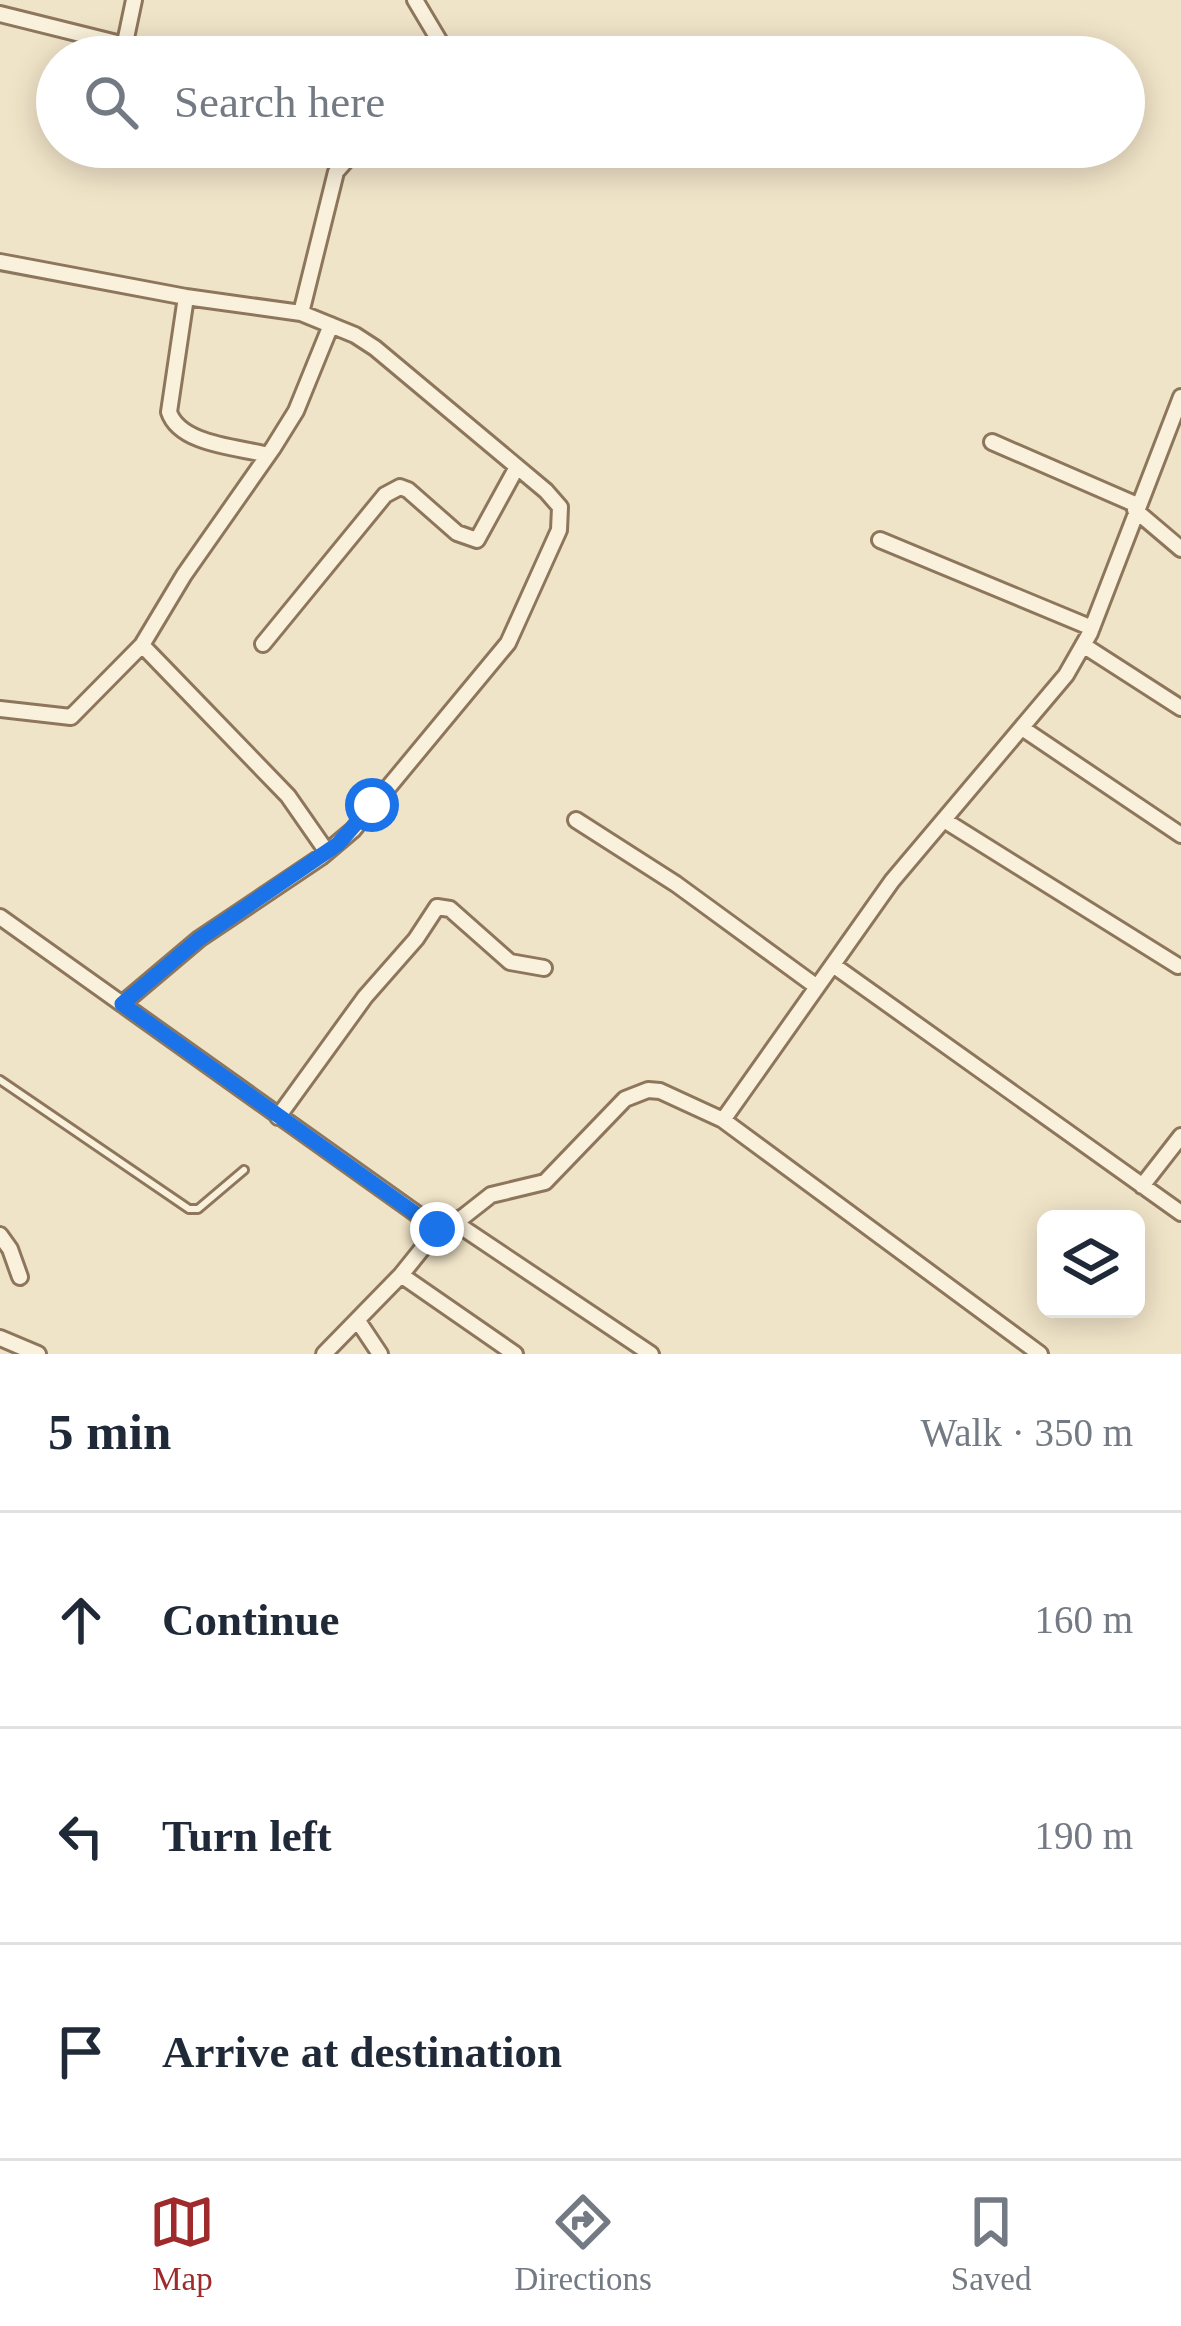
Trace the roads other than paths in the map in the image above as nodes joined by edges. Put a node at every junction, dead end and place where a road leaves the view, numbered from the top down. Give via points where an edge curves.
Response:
1 (134, 0) edge
2 (415, 0) edge
3 (0, 14) edge
4 (76, 36) edge
5 (127, 36) edge
6 (436, 36) edge
7 (340, 168) edge
8 (0, 262) edge
9 (186, 297) junction
10 (301, 313) junction
11 (331, 325) junction
12 (1181, 397) edge
13 (992, 442) dead end
14 (268, 455) junction
15 (517, 467) junction
16 (1136, 507) junction
17 (880, 540) dead end
18 (1181, 549) edge
19 (1091, 628) junction
20 (263, 644) dead end
21 (142, 645) junction
22 (1083, 645) junction
23 (1181, 708) edge
24 (0, 709) edge
25 (1022, 728) junction
26 (576, 820) dead end
27 (944, 820) junction
28 (1181, 835) edge
29 (327, 852) junction
30 (0, 917) edge
31 (833, 965) junction
32 (1178, 966) edge
33 (544, 968) dead end
34 (818, 987) junction
35 (122, 1004) junction
36 (0, 1080) edge
37 (278, 1117) junction
38 (722, 1120) junction
39 (1181, 1136) edge
40 (244, 1170) dead end
41 (1142, 1186) junction
42 (1181, 1213) edge
43 (454, 1222) junction
44 (437, 1229) junction
45 (0, 1235) edge
46 (400, 1275) junction
47 (20, 1277) dead end
48 (358, 1321) junction
49 (0, 1338) edge
50 (38, 1354) edge
51 (324, 1354) edge
52 (380, 1354) edge
53 (515, 1354) edge
54 (651, 1354) edge
55 (1040, 1354) edge

1 - 5 street
2 - 6 street
3 - 4 street
7 - 10 street
8 - 9 street
9 - 10 street
9 - 14 street via 171,421 187,434
10 - 11 street
11 - 14 street via 296,412
11 - 15 street via 402,368
12 - 16 street
13 - 16 street
14 - 21 street
15 - 20 street via 477,540 408,490 385,495
15 - 29 street via 556,500 561,518 518,628
16 - 18 street
16 - 19 street
17 - 19 street
19 - 22 street
21 - 24 street via 70,716
21 - 29 street via 288,796
22 - 23 street
22 - 25 street
25 - 27 street
25 - 28 street
26 - 34 street
27 - 31 street
27 - 32 street
29 - 35 street via 199,939
30 - 35 street
31 - 34 street
31 - 41 street
33 - 37 street via 510,962 469,923 436,907
34 - 38 street
35 - 37 street
36 - 40 lane via 189,1209
37 - 44 street
38 - 43 street via 660,1090 635,1094 545,1182 491,1195
38 - 55 street
39 - 41 street
41 - 42 street
43 - 44 street
43 - 54 street
44 - 46 street
45 - 47 street
46 - 48 street
46 - 53 street
48 - 51 street
48 - 52 street
49 - 50 street

